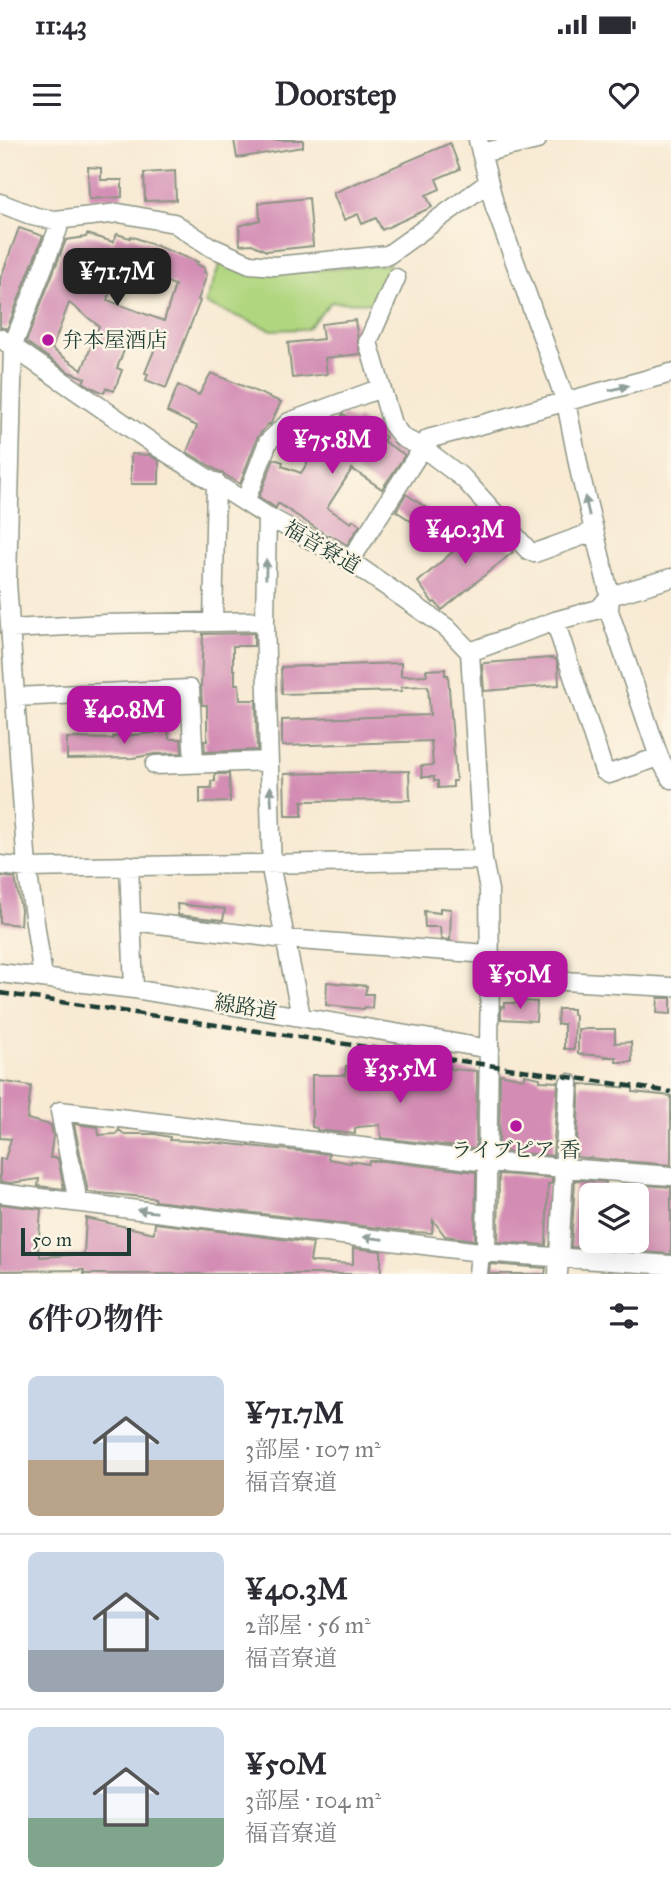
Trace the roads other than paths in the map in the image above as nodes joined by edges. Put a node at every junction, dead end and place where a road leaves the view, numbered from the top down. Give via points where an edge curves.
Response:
1 (537, 140) edge
2 (480, 146) edge
3 (488, 183) junction
4 (0, 203) edge
5 (58, 229) dead end
6 (396, 278) dead end
7 (7, 341) edge
8 (671, 373) edge
9 (381, 388) junction
10 (566, 402) junction
11 (6, 403) edge
12 (422, 447) junction
13 (5, 460) edge
14 (216, 482) junction
15 (246, 502) junction
16 (267, 516) junction
17 (593, 532) junction
18 (349, 561) junction
19 (671, 578) edge
20 (4, 581) edge
21 (610, 596) junction
22 (265, 621) junction
23 (555, 621) junction
24 (213, 622) junction
25 (11, 629) junction
26 (470, 652) junction
27 (6, 675) edge
28 (15, 697) junction
29 (659, 757) junction
30 (269, 761) junction
31 (194, 763) junction
32 (155, 765) dead end
33 (0, 771) edge
34 (19, 774) junction
35 (671, 779) edge
36 (483, 860) junction
37 (274, 864) junction
38 (0, 865) edge
39 (129, 865) junction
40 (27, 868) junction
41 (132, 921) junction
42 (285, 939) junction
43 (488, 954) junction
44 (0, 973) edge
45 (43, 977) junction
46 (490, 977) junction
47 (671, 987) edge
48 (134, 989) junction
49 (300, 1016) junction
50 (490, 1049) junction
51 (569, 1083) dead end
52 (488, 1162) junction
53 (563, 1168) junction
54 (671, 1177) edge
55 (0, 1194) edge
56 (78, 1202) junction
57 (483, 1252) junction
58 (559, 1265) edge
59 (671, 1265) edge
60 (478, 1274) edge

1 - 2 street
2 - 3 street
3 - 4 street via 388,255 275,266 250,264 211,247 174,223 119,213 55,220
3 - 10 street
5 - 7 street
6 - 9 street via 368,342
7 - 11 street
7 - 14 street, 福音寮道 via 131,429
10 -> 8 street
9 - 12 street via 392,424 403,438
9 - 15 street via 289,422 268,442
10 - 12 street via 428,439
17 -> 10 street
11 - 13 street
12 - 17 street via 464,480 528,550 535,553
12 - 18 street
13 - 20 street
14 - 15 street, 福音寮道
14 - 24 street
15 - 16 street, 福音寮道
16 - 18 street, 福音寮道
22 -> 16 street
17 - 21 street
18 - 26 street, 福音寮道 via 447,628
19 - 21 street
20 - 25 street
21 - 23 street via 602,607
21 - 29 street via 609,611
22 - 24 street
22 - 30 street
23 - 26 street
23 - 29 street via 604,771 609,774
24 - 25 street
25 - 27 street
26 - 36 street
27 - 28 street
28 - 31 street via 190,689
28 - 34 street
29 - 35 street
30 - 31 street
37 -> 30 street
31 - 32 street
33 - 34 street
34 - 40 street
36 - 37 street
36 - 43 street via 489,890
37 - 39 street
37 - 42 street
38 - 40 street
39 - 40 street
39 - 41 street
40 - 45 street
41 - 42 street
41 - 48 street
42 - 43 street
42 - 49 street
43 - 46 street
44 - 45 street, 線路道
45 - 48 street, 線路道
46 - 47 street
46 - 50 street
48 - 49 street, 線路道
49 - 50 street, 線路道
50 - 52 street
51 - 53 street
52 - 53 street
52 - 56 street via 60,1111
52 - 57 street
53 - 54 street
53 - 58 street
55 - 56 street
57 -> 56 street
57 - 58 street
57 - 60 street
58 - 59 street

